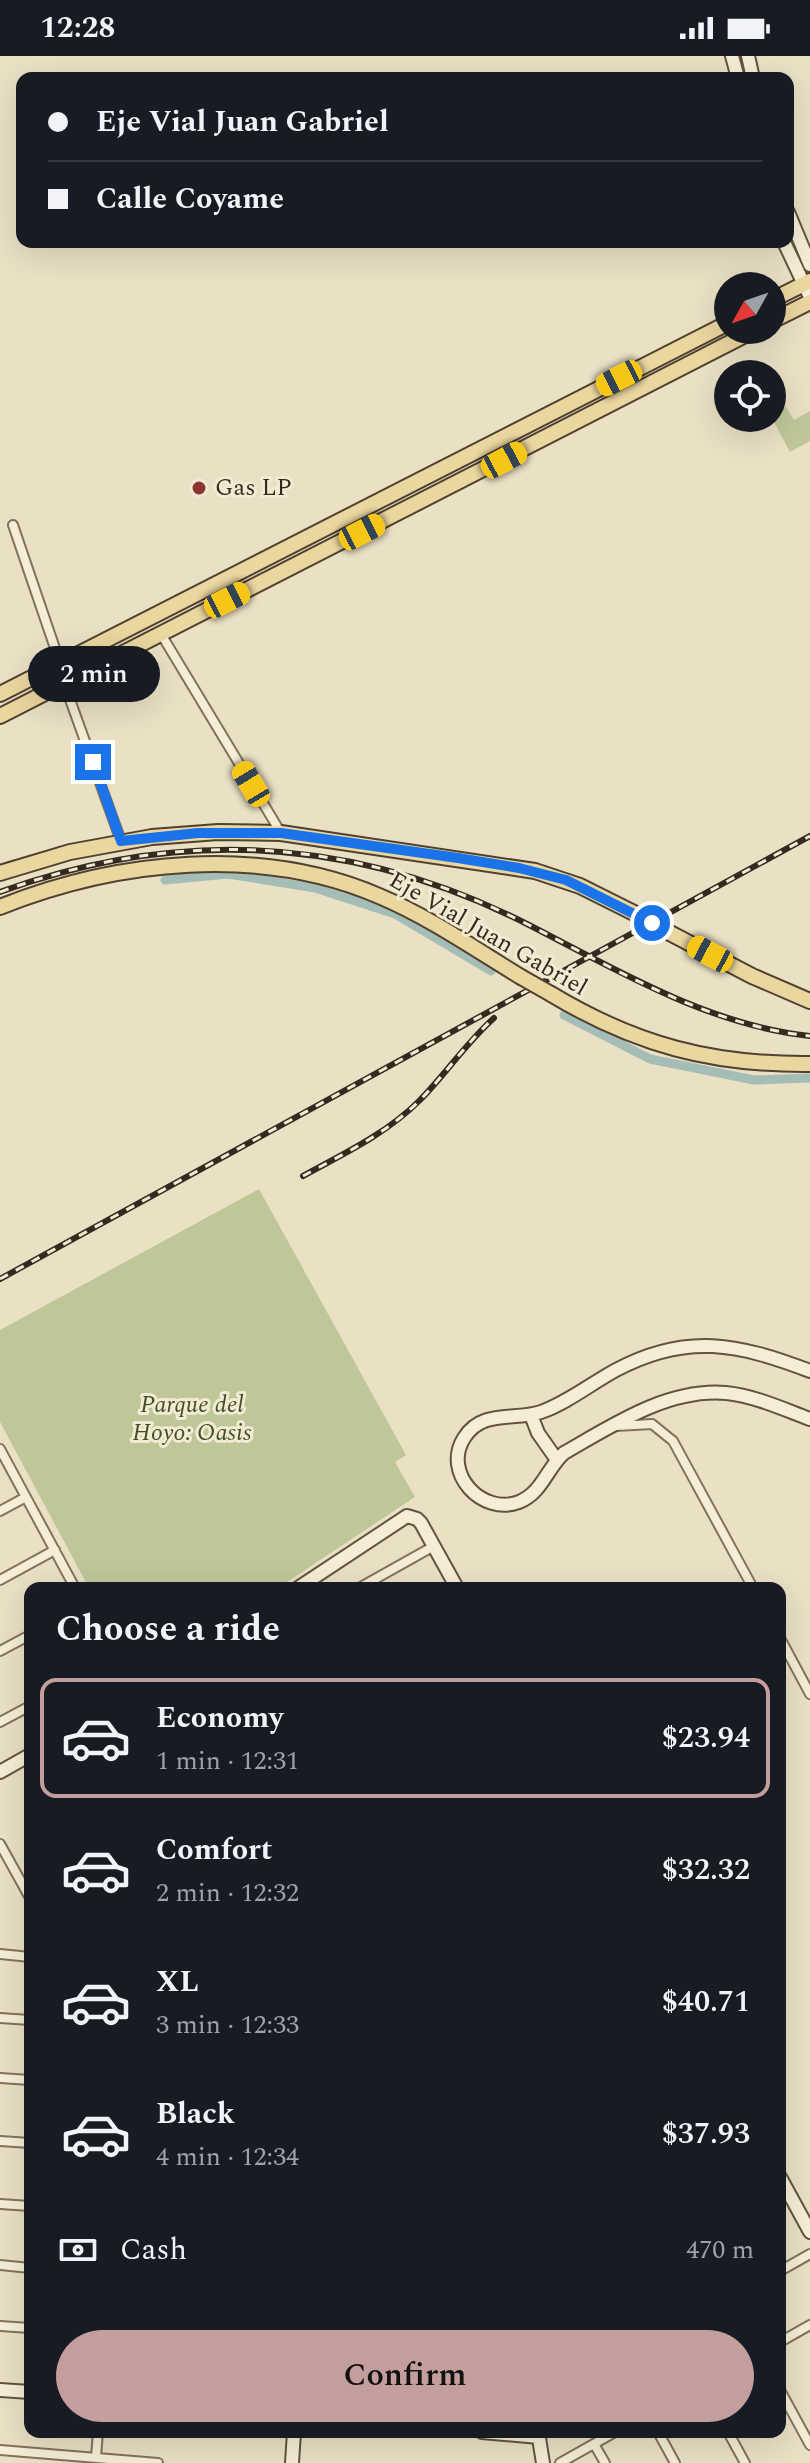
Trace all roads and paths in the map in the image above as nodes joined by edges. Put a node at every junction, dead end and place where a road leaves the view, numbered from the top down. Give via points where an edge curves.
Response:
1 (794, 226) edge
2 (787, 248) edge
3 (810, 265) edge
4 (808, 291) edge
5 (786, 296) edge
6 (786, 310) edge
7 (810, 315) edge
8 (786, 317) edge
9 (714, 330) edge
10 (728, 344) edge
11 (13, 525) dead end
12 (240, 572) junction
13 (249, 589) junction
14 (161, 634) junction
15 (60, 663) junction
16 (64, 683) junction
17 (0, 694) edge
18 (0, 716) edge
19 (281, 833) junction
20 (121, 841) junction
21 (0, 873) edge
22 (0, 907) edge
23 (810, 1001) edge
24 (810, 1064) edge
25 (810, 1371) edge
26 (531, 1415) junction
27 (810, 1419) edge
28 (615, 1426) junction
29 (0, 1449) edge
30 (557, 1460) junction
31 (26, 1497) junction
32 (0, 1511) edge
33 (434, 1546) junction
34 (55, 1550) junction
35 (0, 1580) edge
36 (72, 1582) edge
37 (312, 1582) edge
38 (370, 1582) edge
39 (454, 1582) edge
40 (750, 1582) edge
41 (24, 1638) edge
42 (786, 1649) edge
43 (0, 1651) edge
44 (810, 1694) edge
45 (24, 1709) edge
46 (0, 1722) edge
47 (24, 1762) edge
48 (0, 1772) edge
49 (0, 1844) edge
50 (24, 1887) edge
51 (0, 1954) edge
52 (24, 1956) edge
53 (0, 2018) edge
54 (24, 2020) edge
55 (0, 2078) edge
56 (24, 2080) edge
57 (0, 2141) edge
58 (24, 2143) edge
59 (786, 2198) edge
60 (0, 2204) edge
61 (24, 2206) edge
62 (810, 2232) edge
63 (810, 2254) edge
64 (0, 2265) edge
65 (24, 2267) edge
66 (786, 2268) edge
67 (810, 2325) edge
68 (0, 2326) edge
69 (24, 2328) edge
70 (786, 2339) edge
71 (0, 2390) edge
72 (24, 2392) edge
73 (786, 2401) edge
74 (98, 2438) edge
75 (294, 2438) edge
76 (539, 2438) edge
77 (604, 2438) edge
78 (661, 2438) edge
79 (731, 2438) edge
80 (594, 2444) junction
81 (810, 2445) edge
82 (0, 2450) edge
83 (96, 2457) junction
84 (158, 2463) edge
85 (292, 2463) edge
86 (543, 2463) edge
87 (560, 2463) edge
88 (605, 2463) edge
89 (675, 2463) edge
90 (745, 2463) edge

1 - 3 street
2 - 4 street
4 - 5 main road
4 - 6 main road
7 - 8 main road
9 - 12 main road
10 - 13 main road
11 - 15 street
12 - 13 main road
12 - 15 main road
13 - 14 main road
14 - 16 main road
14 - 19 street
15 - 17 main road
16 - 18 main road
16 - 20 street
19 - 20 main road, Eje Vial Juan Gabriel via 198,833
19 - 23 main road, Eje Vial Juan Gabriel, bridge via 535,871 580,886
20 - 21 main road, Eje Vial Juan Gabriel
22 - 24 main road, Eje Vial Juan Gabriel, bridge via 73,884 154,869 211,864 282,869 377,895 617,1030 672,1049 737,1062
25 - 26 street via 736,1347 696,1346 637,1360
26 - 30 street
26 - 30 street via 492,1417 469,1431 458,1455 461,1477 488,1502 511,1504 535,1492
27 - 28 street via 754,1399 709,1392 673,1398
28 - 30 street
28 - 40 street via 652,1424 673,1441
29 - 31 street
31 - 32 street
31 - 34 street
33 - 37 street via 421,1523 403,1518
33 - 38 street
33 - 39 street
34 - 35 street
34 - 36 street
41 - 43 street
42 - 44 street
45 - 46 street
47 - 48 street
49 - 50 street
51 - 52 street
53 - 54 street
55 - 56 street
57 - 58 street
59 - 62 street
60 - 61 street
63 - 66 street
64 - 65 street
67 - 70 street
68 - 69 street
71 - 72 street
73 - 81 street
74 - 83 street
75 - 85 street
76 - 86 street
77 - 80 street
78 - 89 street
79 - 90 street
80 - 87 street
80 - 88 street
82 - 83 street
83 - 84 street

